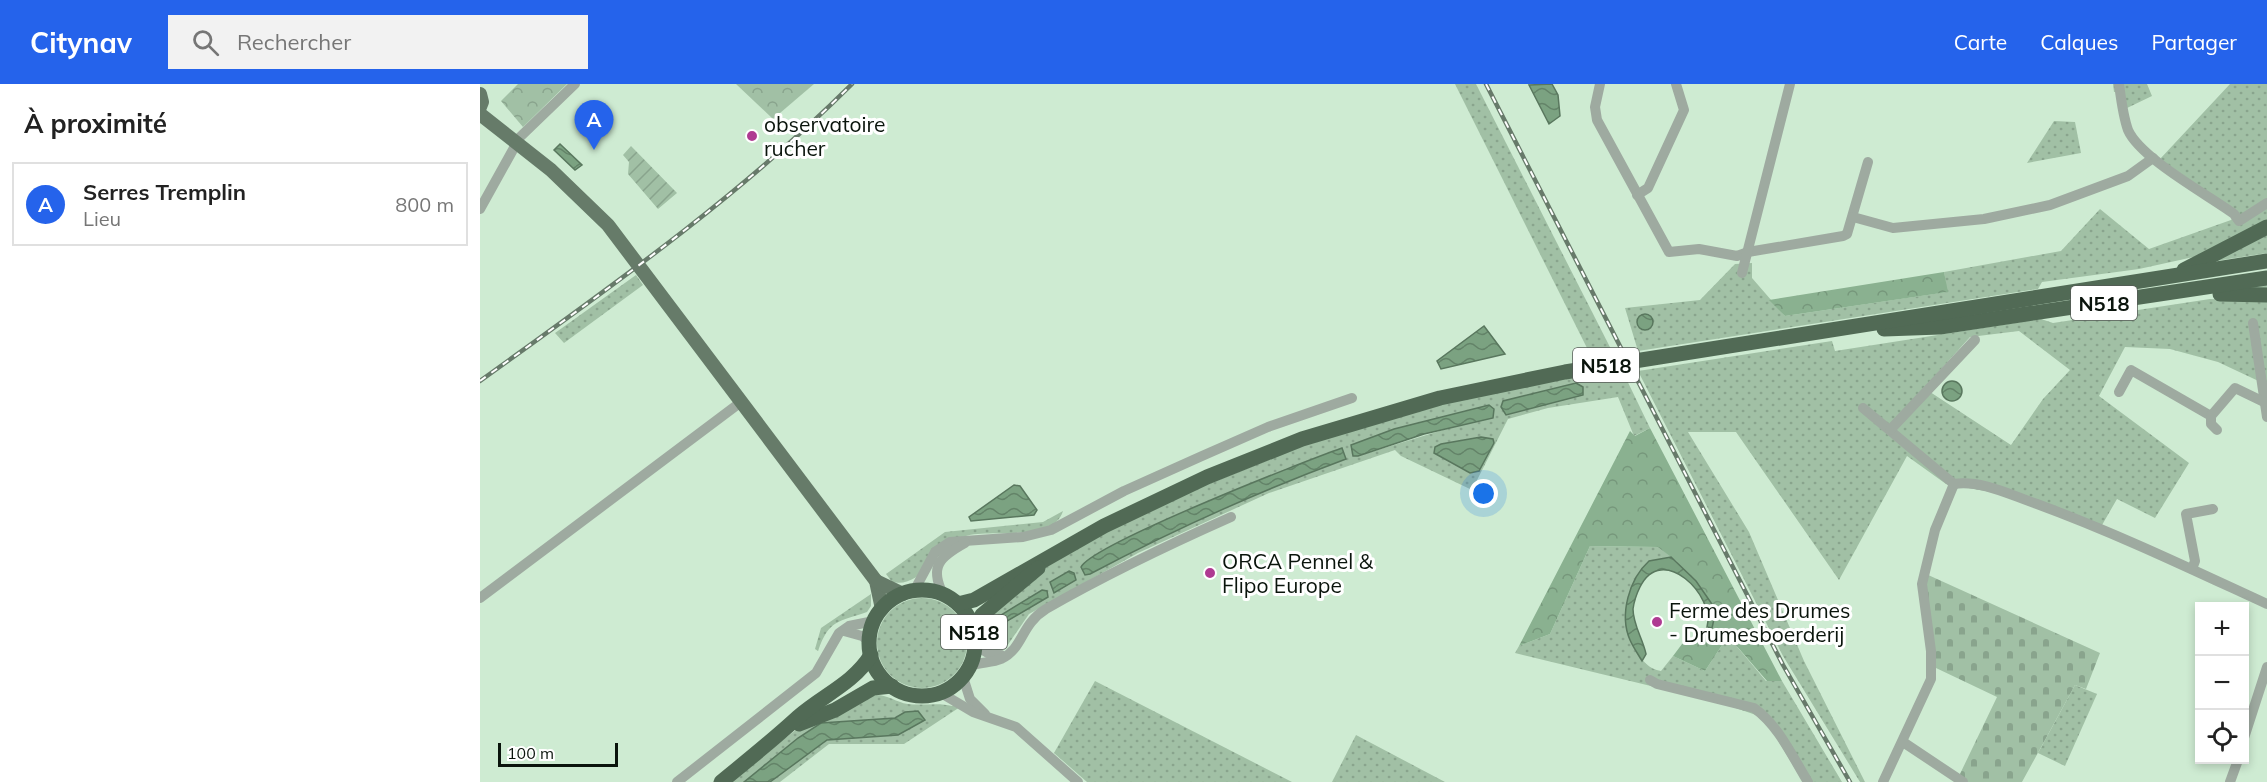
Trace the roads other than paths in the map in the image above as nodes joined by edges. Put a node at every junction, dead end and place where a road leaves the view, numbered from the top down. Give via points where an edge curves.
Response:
1 (488, 84) edge
2 (575, 84) edge
3 (1600, 84) edge
4 (1676, 84) edge
5 (1790, 84) edge
6 (2119, 84) edge
7 (480, 93) edge
8 (480, 107) edge
9 (480, 114) edge
10 (516, 145) junction
11 (2153, 158) junction
12 (1868, 162) dead end
13 (1637, 195) junction
14 (2267, 203) edge
15 (480, 209) edge
16 (1853, 217) junction
17 (2267, 227) edge
18 (1750, 237) junction
19 (1779, 246) junction
20 (1748, 252) junction
21 (2267, 261) edge
22 (1742, 273) dead end
23 (2174, 275) junction
24 (2267, 278) edge
25 (2182, 291) junction
26 (2267, 295) edge
27 (2253, 323) dead end
28 (1840, 328) junction
29 (1975, 340) dead end
30 (2119, 392) dead end
31 (1352, 398) dead end
32 (741, 402) junction
33 (2264, 402) junction
34 (1863, 408) dead end
35 (2211, 416) junction
36 (2267, 417) edge
37 (1890, 430) junction
38 (2217, 430) dead end
39 (1954, 484) junction
40 (2213, 509) dead end
41 (1231, 516) dead end
42 (965, 543) junction
43 (1050, 555) junction
44 (2192, 569) junction
45 (876, 581) junction
46 (908, 592) junction
47 (943, 594) junction
48 (480, 598) edge
49 (958, 604) junction
50 (2267, 604) edge
51 (878, 615) junction
52 (973, 628) junction
53 (844, 631) junction
54 (975, 645) junction
55 (870, 648) junction
56 (1008, 655) junction
57 (2267, 667) edge
58 (967, 672) junction
59 (1650, 680) dead end
60 (892, 686) junction
61 (941, 693) junction
62 (988, 716) junction
63 (2249, 723) edge
64 (788, 729) junction
65 (1903, 742) junction
66 (2236, 764) edge
67 (676, 782) edge
68 (721, 782) edge
69 (1078, 782) edge
70 (1808, 782) edge
71 (1884, 782) edge
72 (1963, 782) edge
73 (2230, 782) edge

1 - 7 main road
2 - 10 street
3 - 13 street via 1595,113
4 - 13 street via 1684,110 1648,188
5 - 18 street
6 - 11 street via 2128,130 2137,145
7 - 8 main road
9 - 10 main road
10 - 15 street
10 - 32 main road via 551,170 608,225
11 - 14 street via 2239,221
11 - 16 street via 2128,176 2050,205 1984,219 1893,228
12 - 16 street
13 - 20 street via 1669,252 1698,249 1737,256
16 - 19 street via 1843,236
17 - 23 highway
18 - 19 street
18 - 20 street
19 - 20 street
20 - 22 street
21 - 23 highway, N518
23 - 28 highway, N518
24 - 25 highway, N518
25 - 26 highway
25 - 28 highway, N518 via 1940,327
27 - 33 street
28 - 43 highway, N518 via 1565,372 1375,416 1302,439 1207,477
29 - 37 street
30 - 35 street via 2131,370
31 - 42 street via 1194,460 1038,535
32 - 45 main road
32 - 48 street
33 - 35 street via 2235,388
33 - 36 street
34 - 37 street
35 - 38 street via 2211,424
37 - 39 street
39 - 44 street via 1987,486 2092,525
39 - 65 street via 1935,530 1922,584 1931,679
40 - 44 street via 2186,514 2195,561
41 - 56 street via 1040,613 1026,626
42 - 46 street via 950,542 934,552
42 - 47 street via 947,554 937,568
43 - 49 highway, N518 via 974,600
43 - 52 highway, N518 via 1028,579 982,615
44 - 50 street
45 - 46 main road
45 - 51 main road
46 - 47 highway, N518
46 - 51 highway
47 - 49 highway, N518
49 - 52 highway, N518
51 - 53 street
51 - 55 highway
52 - 54 highway, N518
53 - 55 street via 862,636
53 - 67 street via 836,637 816,673
54 - 56 street via 991,655
54 - 58 highway, N518
55 - 60 highway via 877,670
55 - 64 highway via 852,680 798,717
56 - 58 street
57 - 63 street
58 - 61 highway, N518
58 - 62 street via 970,699
59 - 70 street via 1754,708 1776,729
60 - 61 highway via 913,695
60 - 64 highway via 873,688 836,710
61 - 62 street via 973,712
62 - 69 street via 1016,727
64 - 68 highway
65 - 71 street
65 - 72 street
66 - 73 street

